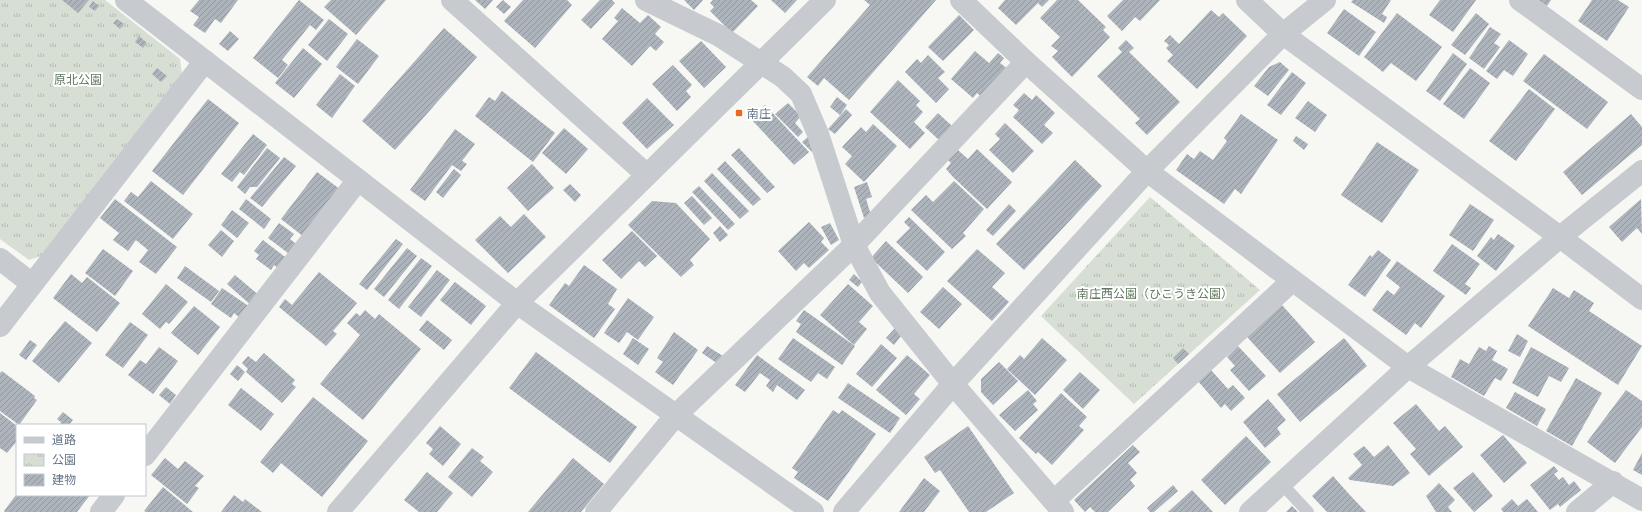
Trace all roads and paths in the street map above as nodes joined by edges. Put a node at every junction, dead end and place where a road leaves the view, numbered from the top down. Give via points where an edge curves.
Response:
1 (126, 0) edge
2 (452, 0) edge
3 (646, 0) edge
4 (825, 0) edge
5 (961, 0) edge
6 (1247, 0) edge
7 (1325, 0) edge
8 (1520, 0) edge
9 (1283, 34) junction
10 (205, 61) junction
11 (761, 62) junction
12 (1026, 62) junction
13 (1642, 89) edge
14 (1147, 171) junction
15 (1642, 171) edge
16 (647, 175) junction
17 (358, 180) junction
18 (1560, 237) junction
19 (854, 245) junction
20 (0, 259) edge
21 (1292, 281) junction
22 (32, 284) junction
23 (1642, 299) edge
24 (517, 303) junction
25 (0, 326) edge
26 (1408, 367) junction
27 (953, 384) junction
28 (676, 415) junction
29 (146, 454) edge
30 (1613, 482) junction
31 (1281, 483) junction
32 (113, 496) edge
33 (1642, 500) edge
34 (1059, 506) edge
35 (101, 512) edge
36 (338, 512) edge
37 (596, 512) edge
38 (813, 512) edge
39 (844, 512) edge
40 (1250, 512) edge
41 (1308, 512) edge
42 (1577, 512) edge

1 - 10 street
2 - 16 street
3 - 11 street via 718,35
4 - 11 street
5 - 12 street
6 - 9 street
7 - 9 street
8 - 13 street
9 - 14 street
9 - 18 street
10 - 17 street
10 - 22 street
11 - 16 street
11 - 19 street via 783,77 801,94 818,134
12 - 14 street
12 - 19 street
14 - 21 street
14 - 27 street
15 - 18 street
16 - 24 street
17 - 24 street
17 - 29 street
18 - 23 street
18 - 26 street
19 - 27 street via 880,293
19 - 28 street
20 - 22 street
21 - 26 street
21 - 34 street
22 - 25 street
24 - 28 street
24 - 36 street
26 - 30 street
26 - 31 street
27 - 34 street
27 - 39 street
28 - 37 street
28 - 38 street
30 - 33 street
30 - 42 street
31 - 40 street
31 - 41 lane
32 - 35 street

